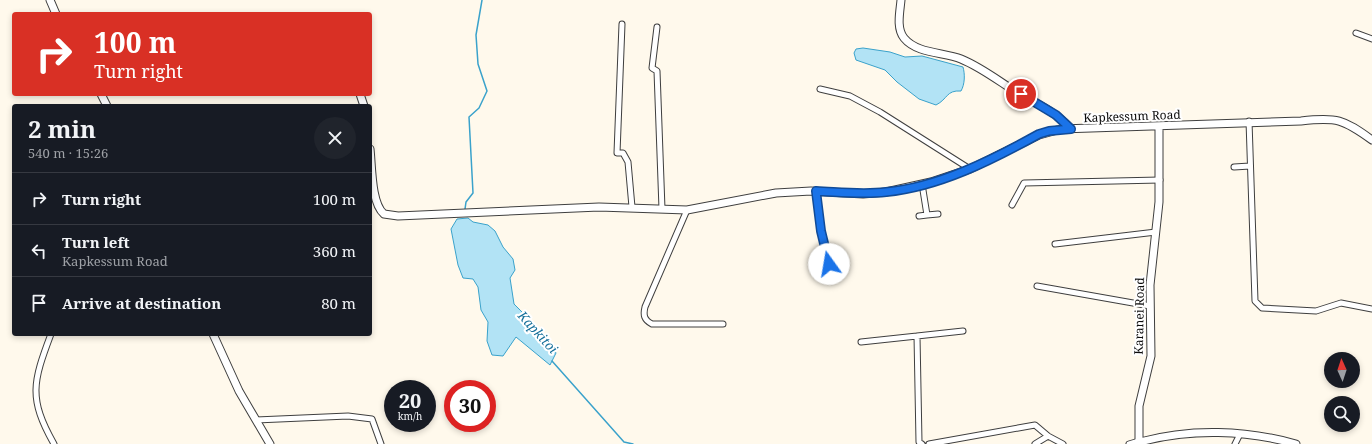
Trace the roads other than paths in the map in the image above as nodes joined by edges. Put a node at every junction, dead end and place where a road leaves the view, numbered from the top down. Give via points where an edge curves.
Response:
1 (50, 0) edge
2 (901, 0) edge
3 (55, 12) edge
4 (622, 24) dead end
5 (657, 27) dead end
6 (1356, 33) dead end
7 (1372, 39) edge
8 (820, 89) dead end
9 (1249, 122) junction
10 (1159, 127) junction
11 (1071, 129) junction
12 (1372, 140) edge
13 (1250, 166) junction
14 (1234, 168) dead end
15 (372, 169) edge
16 (970, 169) junction
17 (1160, 180) junction
18 (922, 184) junction
19 (816, 191) junction
20 (1012, 205) dead end
21 (632, 207) junction
22 (662, 209) junction
23 (687, 210) junction
24 (927, 214) junction
25 (938, 214) dead end
26 (919, 216) dead end
27 (1156, 232) junction
28 (1055, 244) dead end
29 (829, 264) dead end
30 (1037, 286) dead end
31 (1150, 306) junction
32 (1372, 309) edge
33 (724, 324) dead end
34 (963, 331) dead end
35 (50, 336) edge
36 (214, 336) edge
37 (917, 336) junction
38 (861, 342) dead end
39 (256, 420) junction
40 (1240, 434) junction
41 (1048, 436) junction
42 (1139, 441) junction
43 (935, 443) edge
44 (54, 444) edge
45 (270, 444) edge
46 (381, 444) edge
47 (922, 444) edge
48 (929, 444) edge
49 (1035, 444) edge
50 (1063, 444) edge
51 (1129, 444) edge
52 (1235, 444) edge
53 (1296, 444) edge

1 - 3 street
2 - 11 street, Kapkessum Road via 900,28 910,44 960,58 976,66 1045,107
4 - 21 street via 617,153 623,153 628,162
5 - 22 street via 652,68 657,71
6 - 7 street
8 - 16 street via 850,96
9 - 10 street, Kapkessum Road
9 - 12 street, Kapkessum Road via 1335,119 1348,124
9 - 13 street
10 - 11 street, Kapkessum Road
10 - 17 street, Karanei Road
11 - 16 street via 1039,134
13 - 14 street
13 - 32 street via 1255,301 1258,306 1316,311 1341,303
15 - 21 street via 375,197 381,211 389,215
16 - 18 street
17 - 20 street via 1024,183
17 - 27 street, Karanei Road
18 - 19 street via 863,194
18 - 24 street
19 - 23 street via 768,194
19 - 29 street via 821,231
21 - 22 street
22 - 23 street
23 - 33 street via 645,307 644,317 652,324
24 - 25 street
24 - 26 street
27 - 28 street
27 - 31 street, Karanei Road
30 - 31 street
31 - 42 street, Karanei Road via 1151,356 1139,406
34 - 37 street
35 - 44 street via 37,373 35,392 40,416
36 - 39 street via 239,391
37 - 38 street
37 - 47 street via 919,442
39 - 45 street
39 - 46 street via 348,416 372,419
40 - 42 street via 1203,432
40 - 52 street
40 - 53 street via 1275,438
41 - 43 street via 1035,425
41 - 49 street
41 - 50 street
42 - 51 street
43 - 48 street

